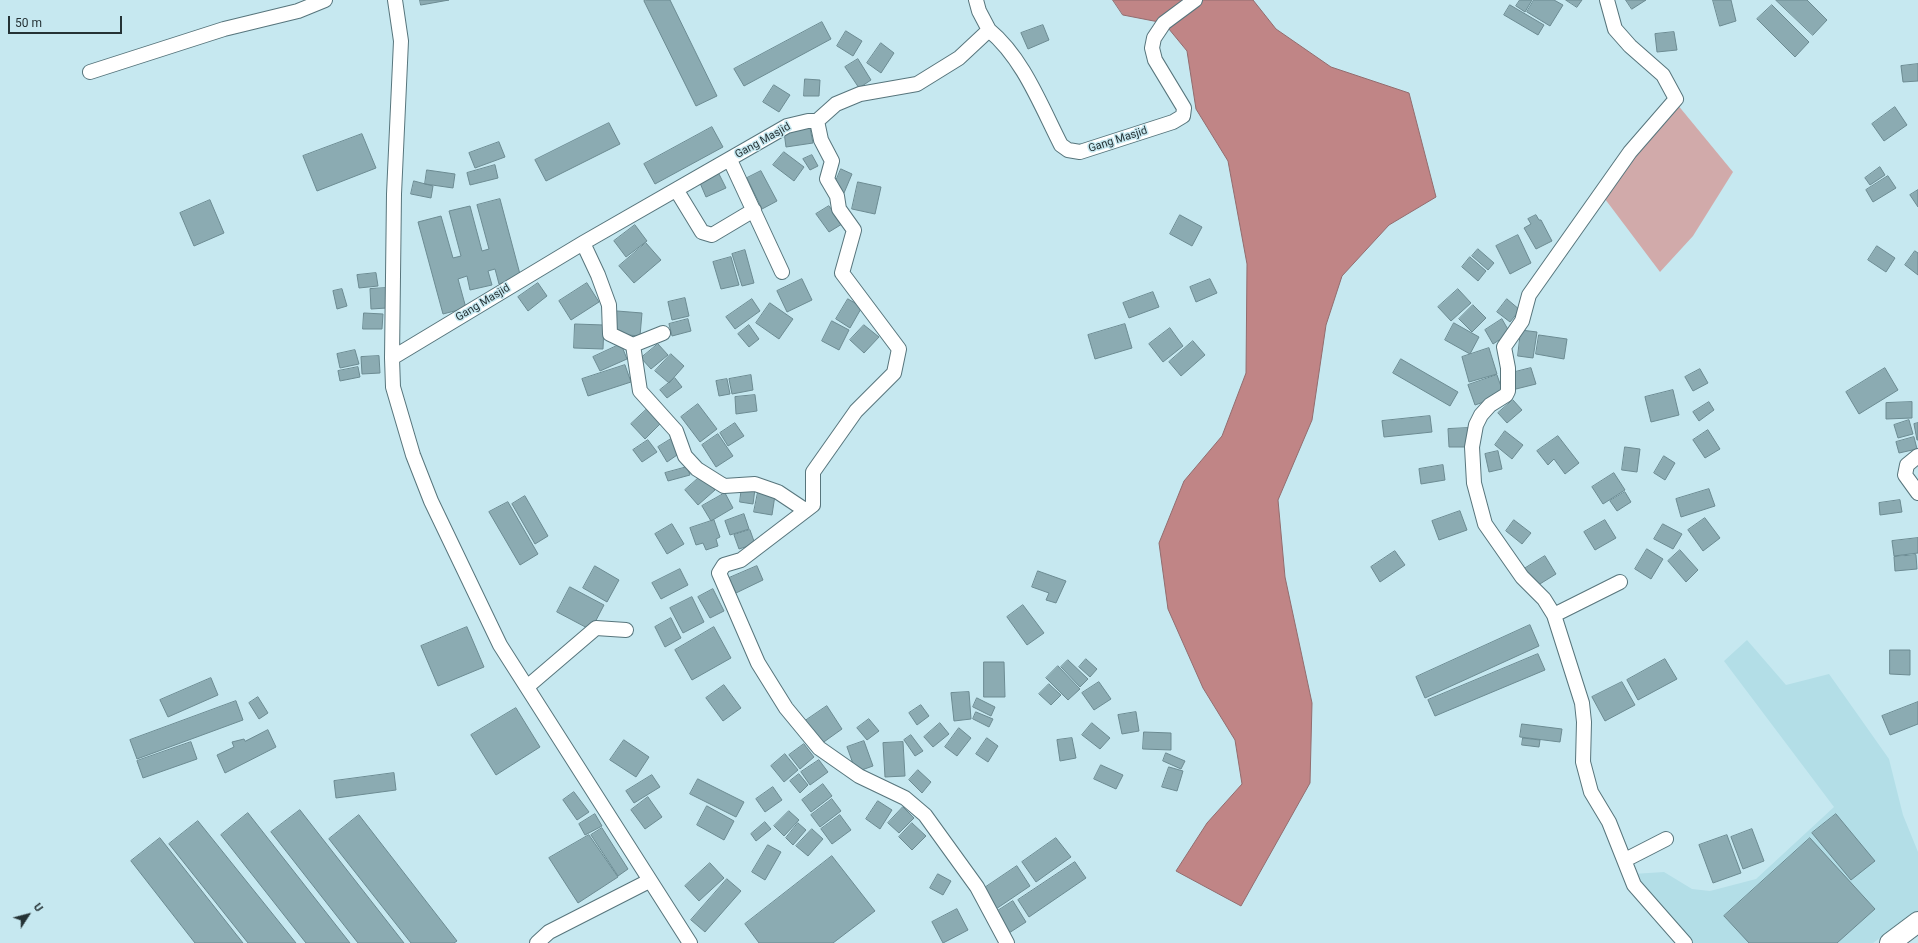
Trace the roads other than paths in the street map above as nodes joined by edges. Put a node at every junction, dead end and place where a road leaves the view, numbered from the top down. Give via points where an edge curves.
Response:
1 (325, 0) edge
2 (395, 0) edge
3 (976, 0) edge
4 (1195, 0) edge
5 (1607, 0) edge
6 (989, 30) junction
7 (90, 72) dead end
8 (818, 121) junction
9 (730, 160) junction
10 (677, 191) junction
11 (754, 210) junction
12 (583, 243) junction
13 (782, 272) dead end
14 (663, 333) dead end
15 (633, 345) junction
16 (392, 358) junction
17 (1918, 456) edge
18 (1918, 493) edge
19 (805, 510) junction
20 (1620, 582) dead end
21 (1554, 615) junction
22 (626, 630) dead end
23 (527, 687) junction
24 (1666, 839) dead end
25 (1625, 860) junction
26 (649, 881) junction
27 (1918, 922) edge
28 (537, 943) edge
29 (690, 943) edge
30 (1007, 943) edge
31 (1686, 943) edge
32 (1890, 943) edge

1 - 7 street via 298,11 224,29
2 - 16 street via 401,41 394,194
3 - 6 street
4 - 6 street, Gang Masjid via 1164,23 1154,38 1152,48 1155,60 1184,108 1183,116 1173,122 1080,152 1068,150 1061,145 1016,58 1002,40
5 - 21 street via 1615,29 1663,75 1676,99 1630,152 1529,296 1522,321 1504,348 1508,368 1508,391 1482,415 1476,425 1472,447 1474,483 1485,524 1522,577 1544,599
6 - 8 street via 959,58 917,84 860,94 836,104
8 - 9 street, Gang Masjid via 808,120 787,126
8 - 19 street via 821,140 832,162 827,179 837,196 839,208 854,230 842,273 900,349 894,373 856,411 814,472 813,505
9 - 10 street, Gang Masjid
9 - 11 street
10 - 11 street via 702,232 712,235
10 - 12 street, Gang Masjid
11 - 13 street
12 - 15 street via 609,304 610,334
12 - 16 street, Gang Masjid
14 - 15 street
15 - 19 street via 640,391 676,431 685,456 698,469 724,486 755,484 778,492
16 - 23 street via 393,387 413,455 431,501 500,645
17 - 18 street via 1907,465 1905,475
19 - 30 street via 741,560 724,565 720,573 758,663 786,708 819,748 859,776 905,798 925,815 977,887
20 - 21 street
21 - 25 street via 1582,703 1585,777 1609,822
22 - 23 street via 596,628
23 - 26 street
24 - 25 street
25 - 31 street via 1634,885
26 - 28 street via 549,932
26 - 29 street
27 - 32 street

